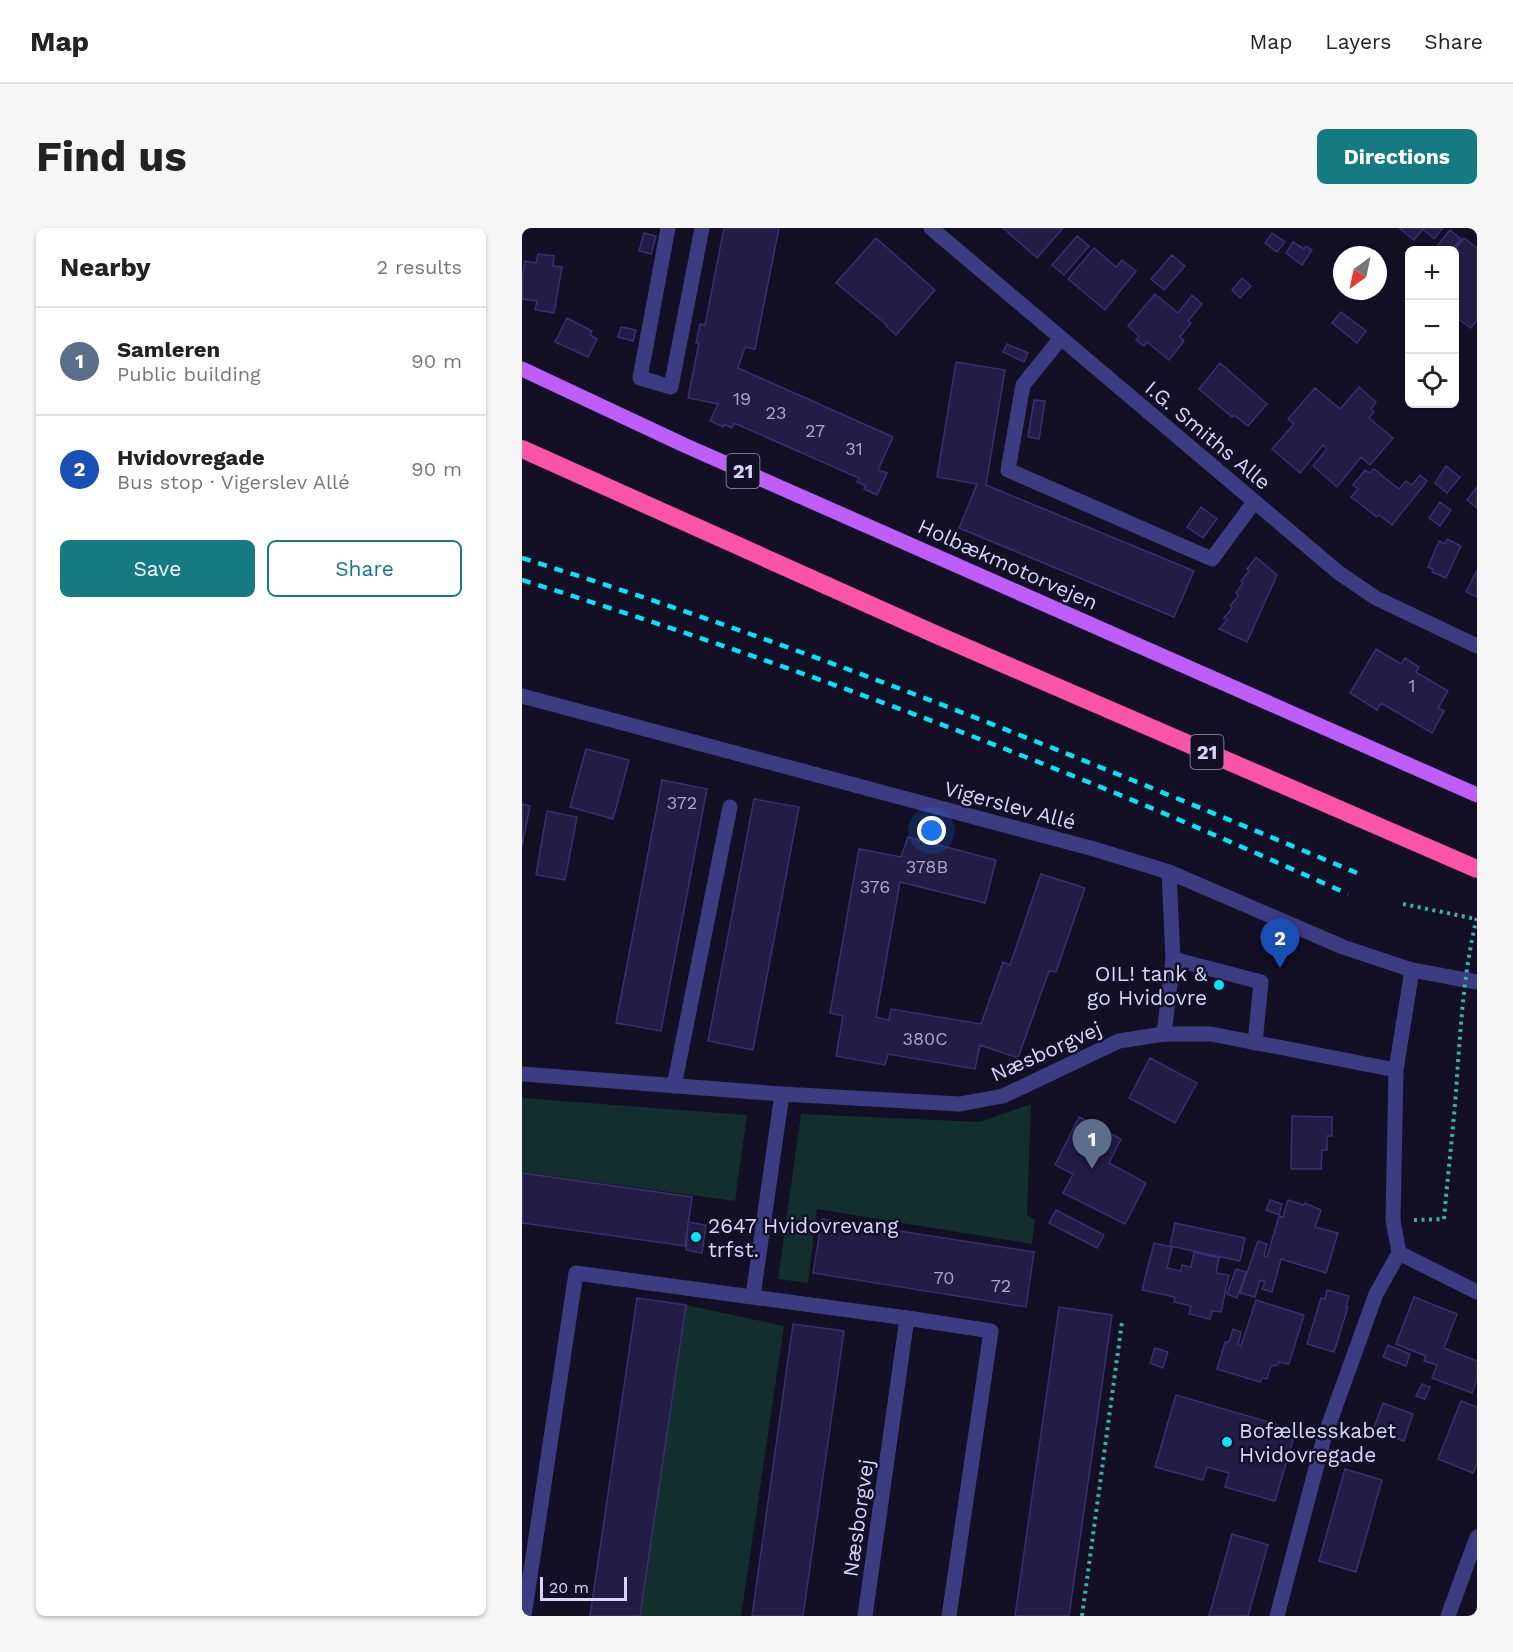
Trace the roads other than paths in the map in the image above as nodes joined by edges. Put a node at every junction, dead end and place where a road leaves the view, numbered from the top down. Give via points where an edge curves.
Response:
1 (668, 228) edge
2 (702, 228) edge
3 (936, 230) edge
4 (1061, 338) junction
5 (522, 369) edge
6 (522, 449) edge
7 (1254, 502) junction
8 (1477, 646) edge
9 (522, 696) edge
10 (1477, 795) edge
11 (730, 807) dead end
12 (1477, 869) edge
13 (1169, 872) junction
14 (1173, 958) junction
15 (1412, 970) junction
16 (1477, 982) edge
17 (1164, 1034) junction
18 (1255, 1043) junction
19 (1396, 1070) junction
20 (522, 1074) edge
21 (674, 1086) junction
22 (782, 1094) junction
23 (1399, 1253) junction
24 (1477, 1292) edge
25 (753, 1296) junction
26 (907, 1318) junction
27 (1477, 1537) edge
28 (524, 1616) edge
29 (865, 1616) edge
30 (949, 1616) edge
31 (1277, 1616) edge
32 (1448, 1616) edge

1 - 2 street via 640,378 671,387
3 - 4 street, I.G. Smiths Alle
4 - 7 street, I.G. Smiths Alle
4 - 7 street via 1023,385 1008,470 1212,559
5 - 10 main road, Holbækmotorvejen / 21 via 738,469
6 - 12 highway, 21 via 937,635
7 - 8 street, I.G. Smiths Alle via 1339,573 1376,598
9 - 13 street, Vigerslev Allé
11 - 21 street
13 - 14 street
13 - 15 street, Vigerslev Allé via 1317,937
14 - 17 street
14 - 18 street via 1261,982
15 - 16 street, Vigerslev Allé
15 - 19 street
17 - 18 street, Næsborgvej via 1211,1034
17 - 22 street, Næsborgvej via 1119,1041 1004,1096 960,1104
18 - 19 street, Næsborgvej
19 - 23 street via 1393,1220
20 - 21 street, Næsborgvej
21 - 22 street, Næsborgvej
22 - 25 street
23 - 24 street
23 - 31 street via 1376,1294 1324,1438
25 - 26 street
25 - 28 street via 576,1272
26 - 29 street, Næsborgvej
26 - 30 street via 991,1331
27 - 32 street

